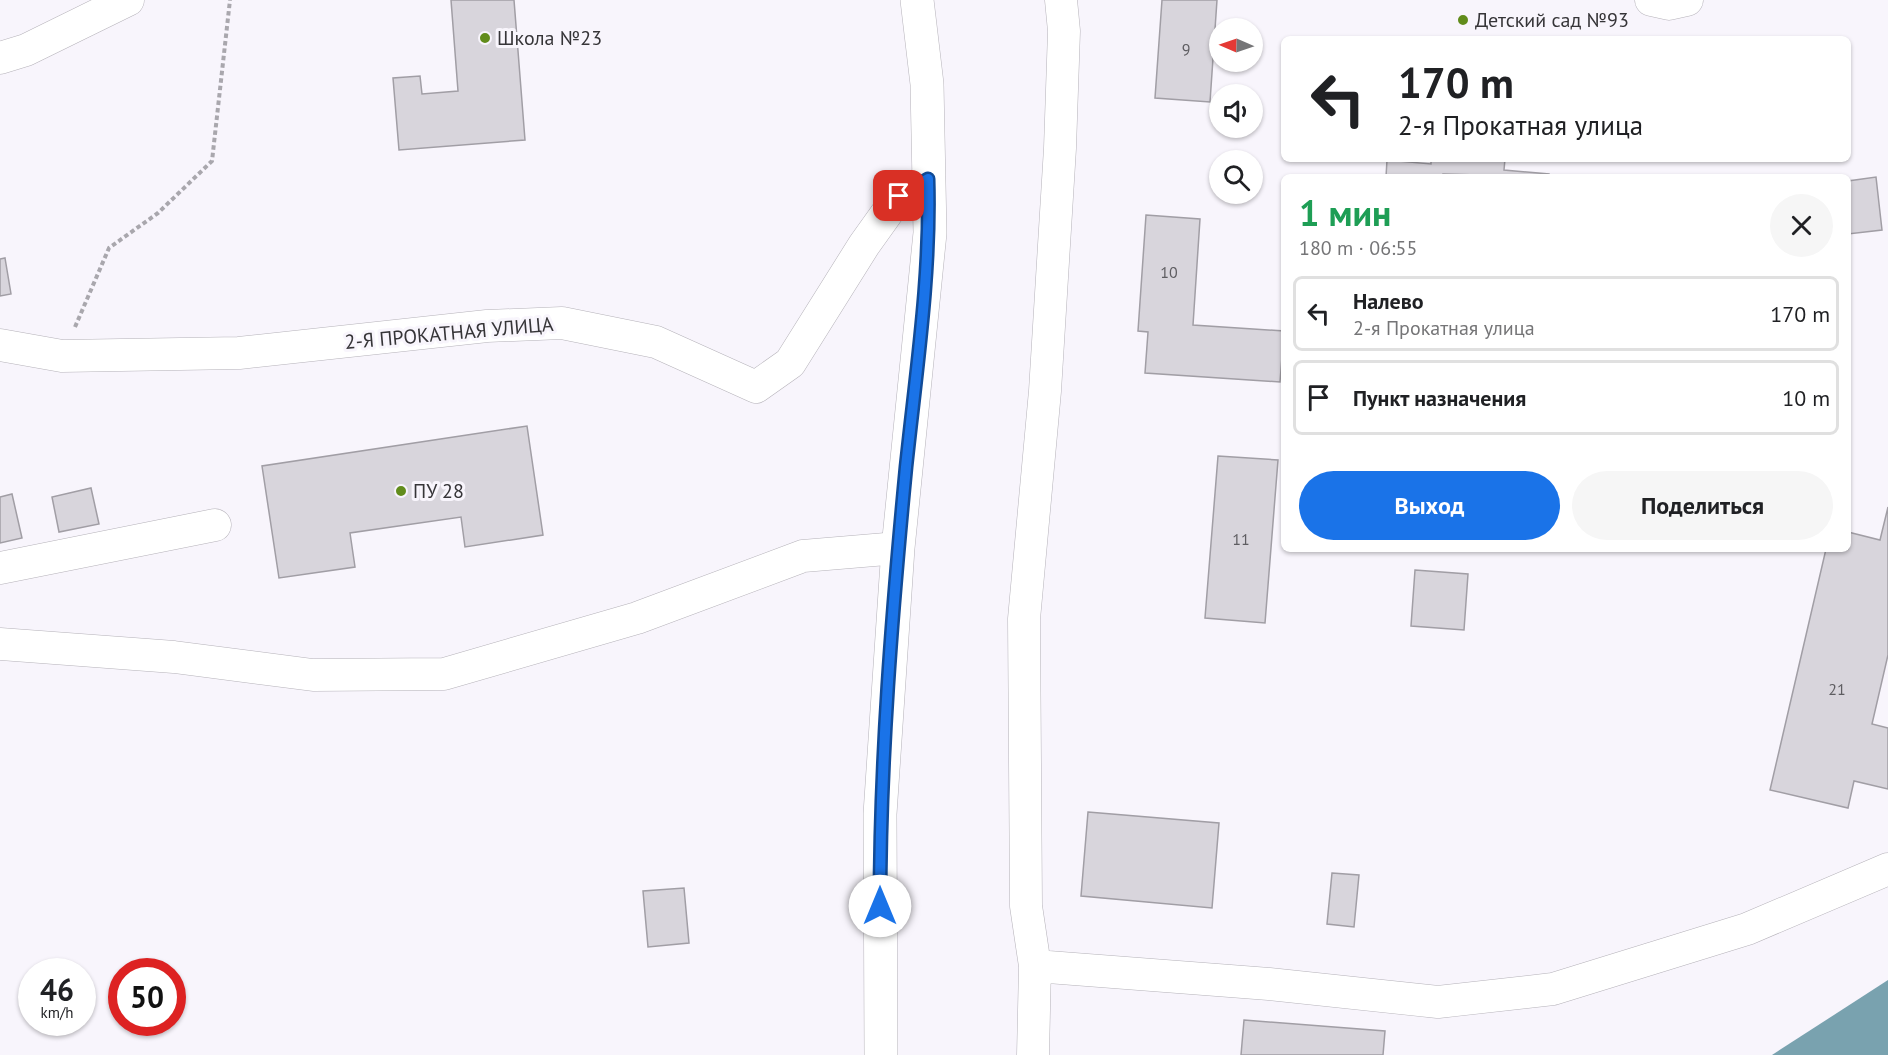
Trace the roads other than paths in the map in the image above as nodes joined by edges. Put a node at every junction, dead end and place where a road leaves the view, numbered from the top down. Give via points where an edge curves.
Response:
1 (128, 0) edge
2 (917, 0) edge
3 (1061, 0) edge
4 (1651, 0) edge
5 (1687, 0) edge
6 (0, 58) edge
7 (928, 179) junction
8 (0, 345) edge
9 (215, 525) dead end
10 (898, 548) junction
11 (0, 568) edge
12 (0, 644) edge
13 (1888, 869) edge
14 (1035, 966) junction
15 (881, 1049) edge
16 (1033, 1055) edge

1 - 6 street via 26,51
2 - 7 main road via 927,84
3 - 14 street via 1064,31 1060,159 1045,391 1024,619 1026,906
4 - 5 street via 1669,4
7 - 8 street, 2-Я ПРОКАТНАЯ УЛИЦА via 899,196 864,244 790,363 756,387 656,342 562,323 239,353 62,356
7 - 10 main road via 930,233
9 - 11 street
10 - 12 street via 803,556 637,618 444,674 313,675 174,657
10 - 15 main road via 880,814
13 - 14 street via 1747,929 1542,991 1438,1002
14 - 16 street

